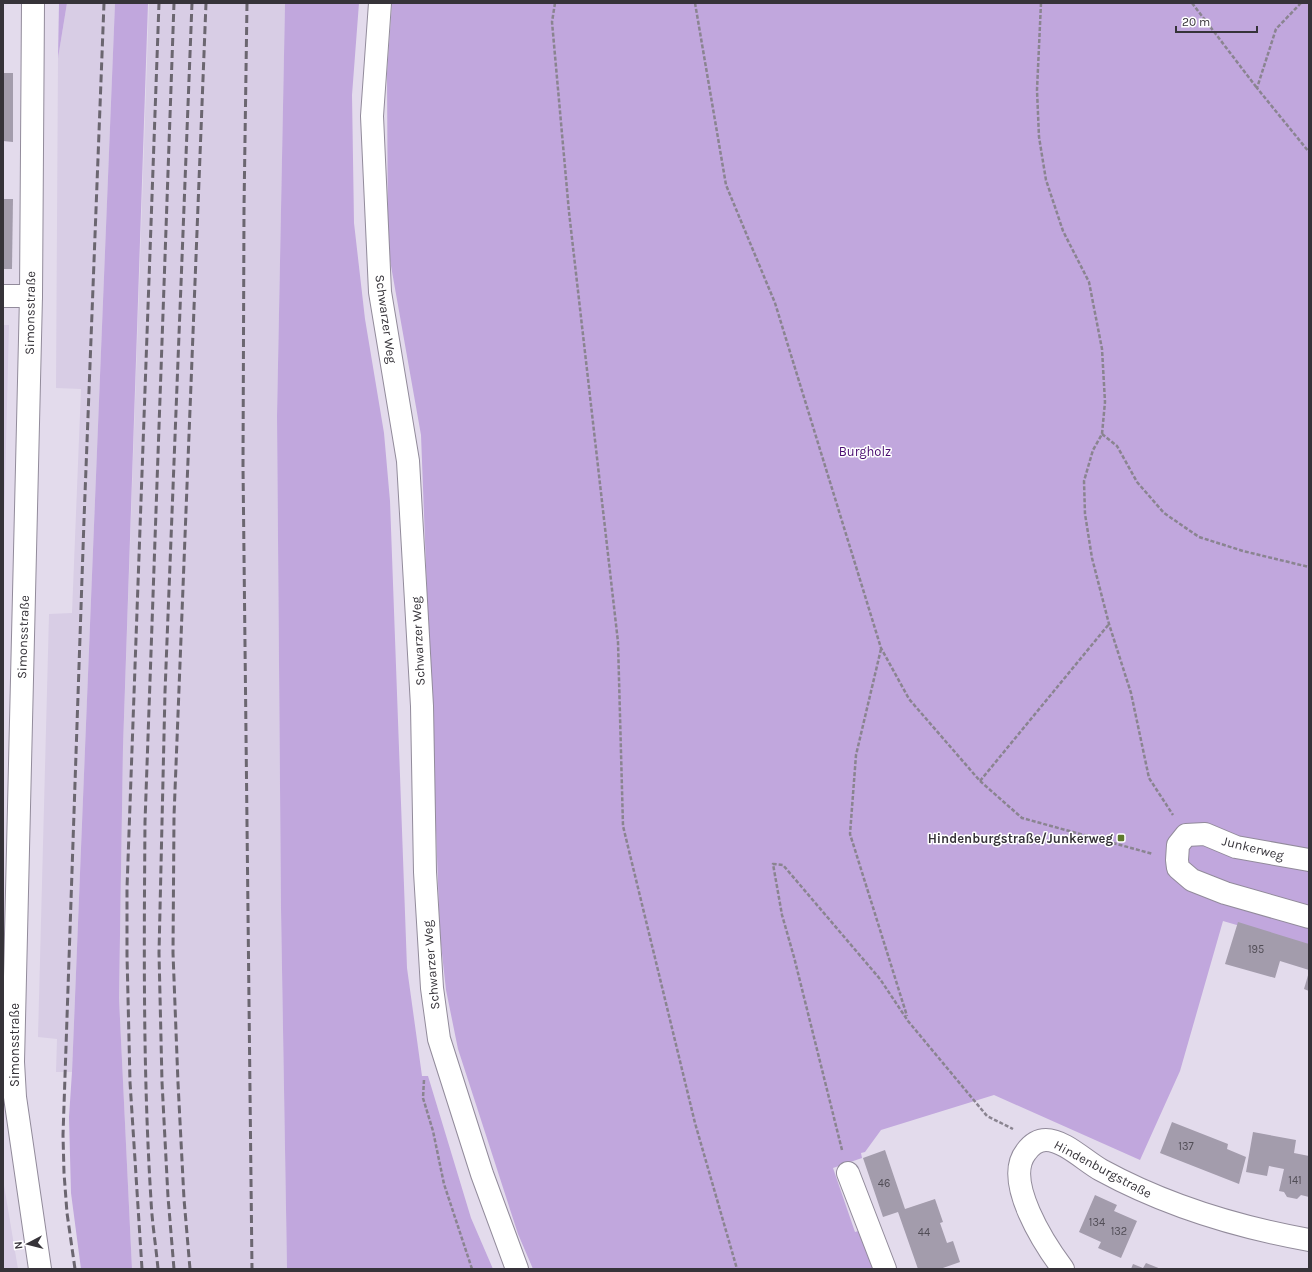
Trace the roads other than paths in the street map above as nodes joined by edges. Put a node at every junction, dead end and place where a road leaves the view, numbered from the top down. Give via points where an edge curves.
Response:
1 (33, 3) edge
2 (380, 3) edge
3 (3, 296) edge
4 (31, 296) junction
5 (1309, 860) edge
6 (1309, 917) edge
7 (9, 991) edge
8 (848, 1174) road end
9 (1309, 1240) edge
10 (40, 1269) edge
11 (517, 1269) edge
12 (885, 1269) edge
13 (1063, 1269) edge

1 - 4 street, Simonsstraße
2 - 11 street, Schwarzer Weg via 372,116 380,292 408,461 422,706 425,872 432,988 439,1039 482,1174
3 - 4 street
4 - 7 street, Simonsstraße
5 - 6 street, Junkerweg via 1236,846 1205,834 1180,847 1178,868 1192,880 1225,893
7 - 10 street, Simonsstraße via 13,1080
8 - 12 street
9 - 13 street, Hindenburgstraße via 1230,1222 1178,1205 1127,1184 1056,1141 1046,1140 1036,1142 1023,1155 1019,1168 1021,1191 1030,1216

